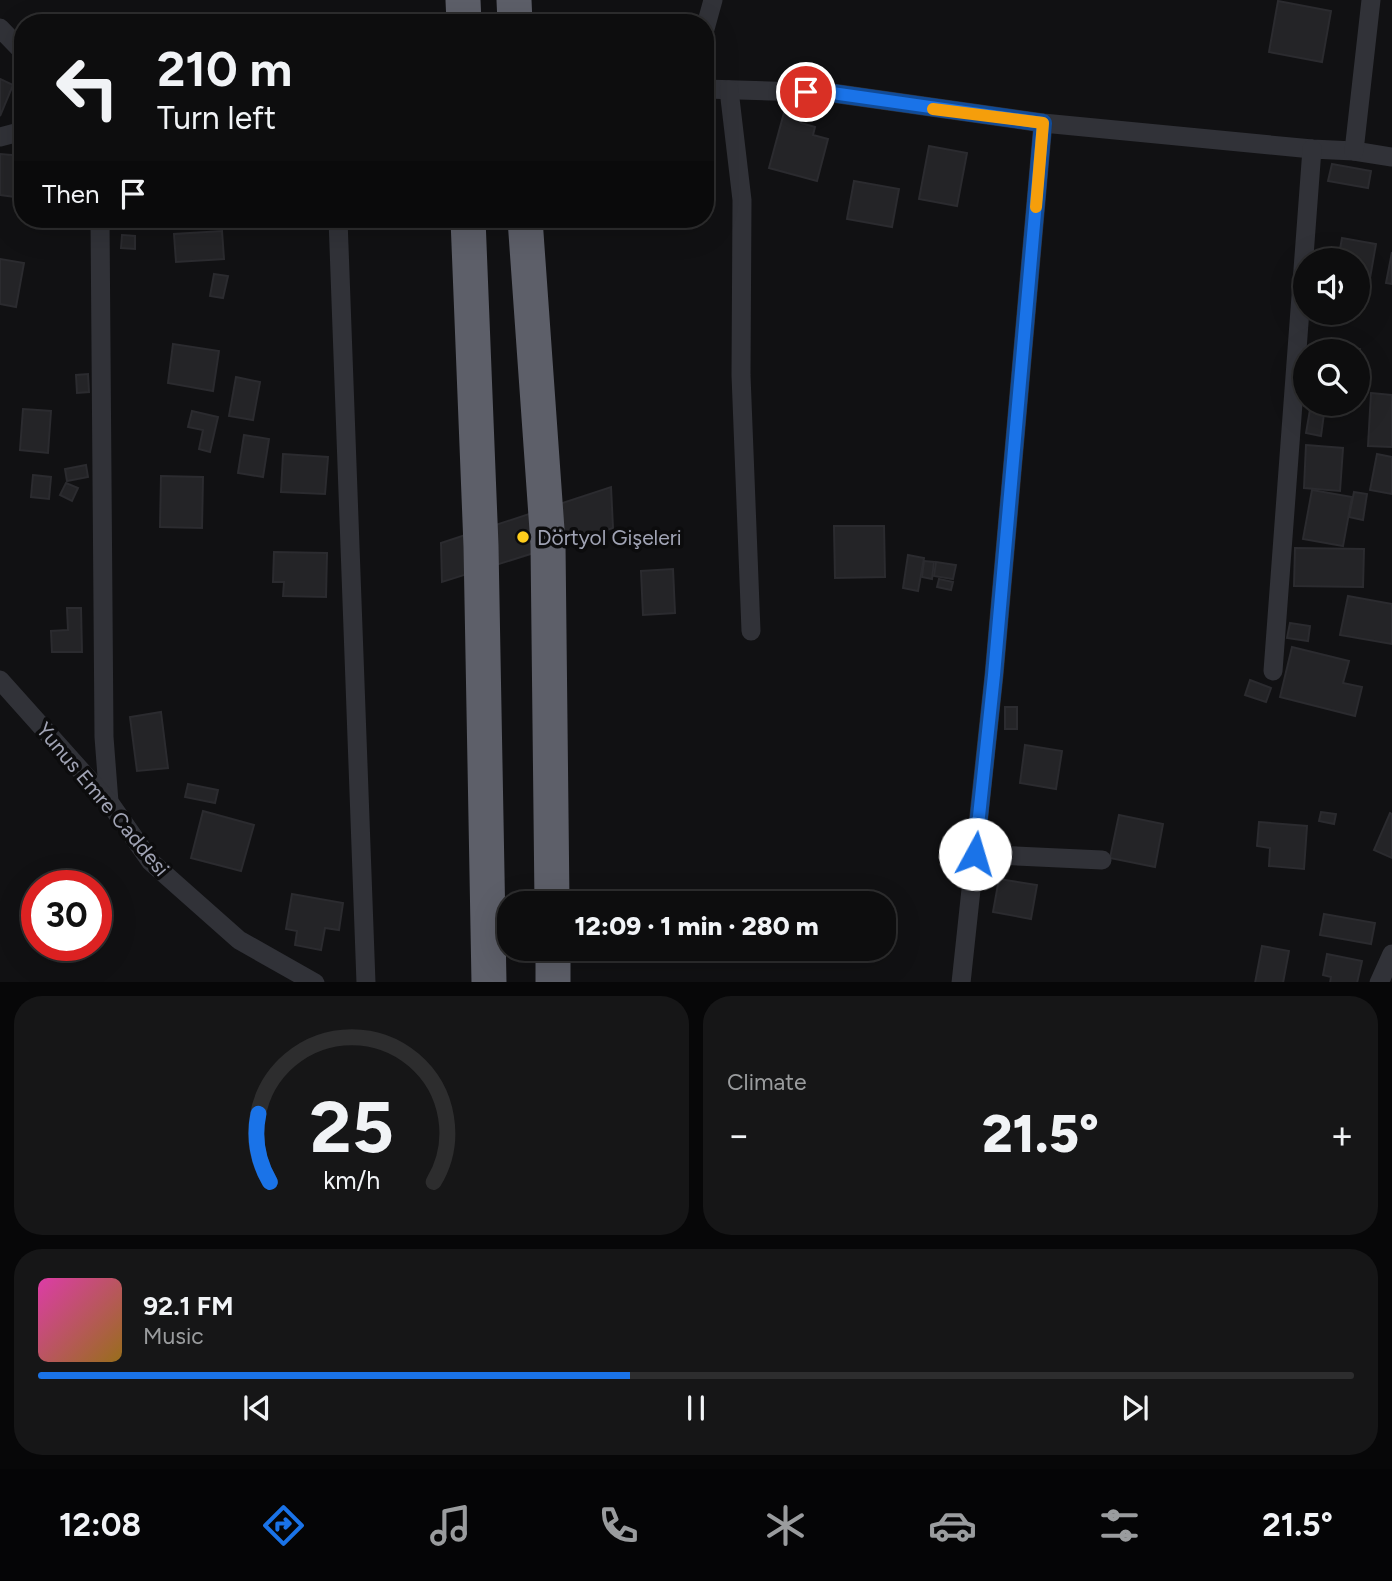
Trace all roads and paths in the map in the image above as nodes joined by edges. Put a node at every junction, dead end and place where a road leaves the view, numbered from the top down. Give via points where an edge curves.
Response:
1 (1371, 0) edge
2 (0, 29) edge
3 (14, 43) edge
4 (714, 89) edge
5 (729, 90) junction
6 (1043, 123) junction
7 (1312, 149) junction
8 (1354, 151) junction
9 (1392, 157) edge
10 (100, 228) edge
11 (338, 228) edge
12 (468, 228) edge
13 (526, 228) edge
14 (751, 631) dead end
15 (1273, 671) dead end
16 (0, 680) edge
17 (109, 802) junction
18 (975, 854) junction
19 (1102, 860) dead end
20 (552, 891) edge
21 (1392, 954) edge
22 (553, 961) edge
23 (315, 982) edge
24 (366, 982) edge
25 (489, 982) edge
26 (553, 982) edge
27 (961, 982) edge
28 (1379, 982) edge

1 - 8 street
2 - 3 street
4 - 5 street
5 - 6 street via 832,93
5 - 14 street via 742,200 741,374
6 - 7 street
6 - 18 street
7 - 8 street
7 - 15 street
8 - 9 street
10 - 17 street via 104,737
11 - 24 street
12 - 25 highway via 481,556
13 - 20 highway via 548,544
16 - 17 street, Yunus Emre Caddesi
17 - 23 street, Yunus Emre Caddesi via 151,862 239,940
18 - 19 street
18 - 27 street
21 - 28 street
22 - 26 highway

